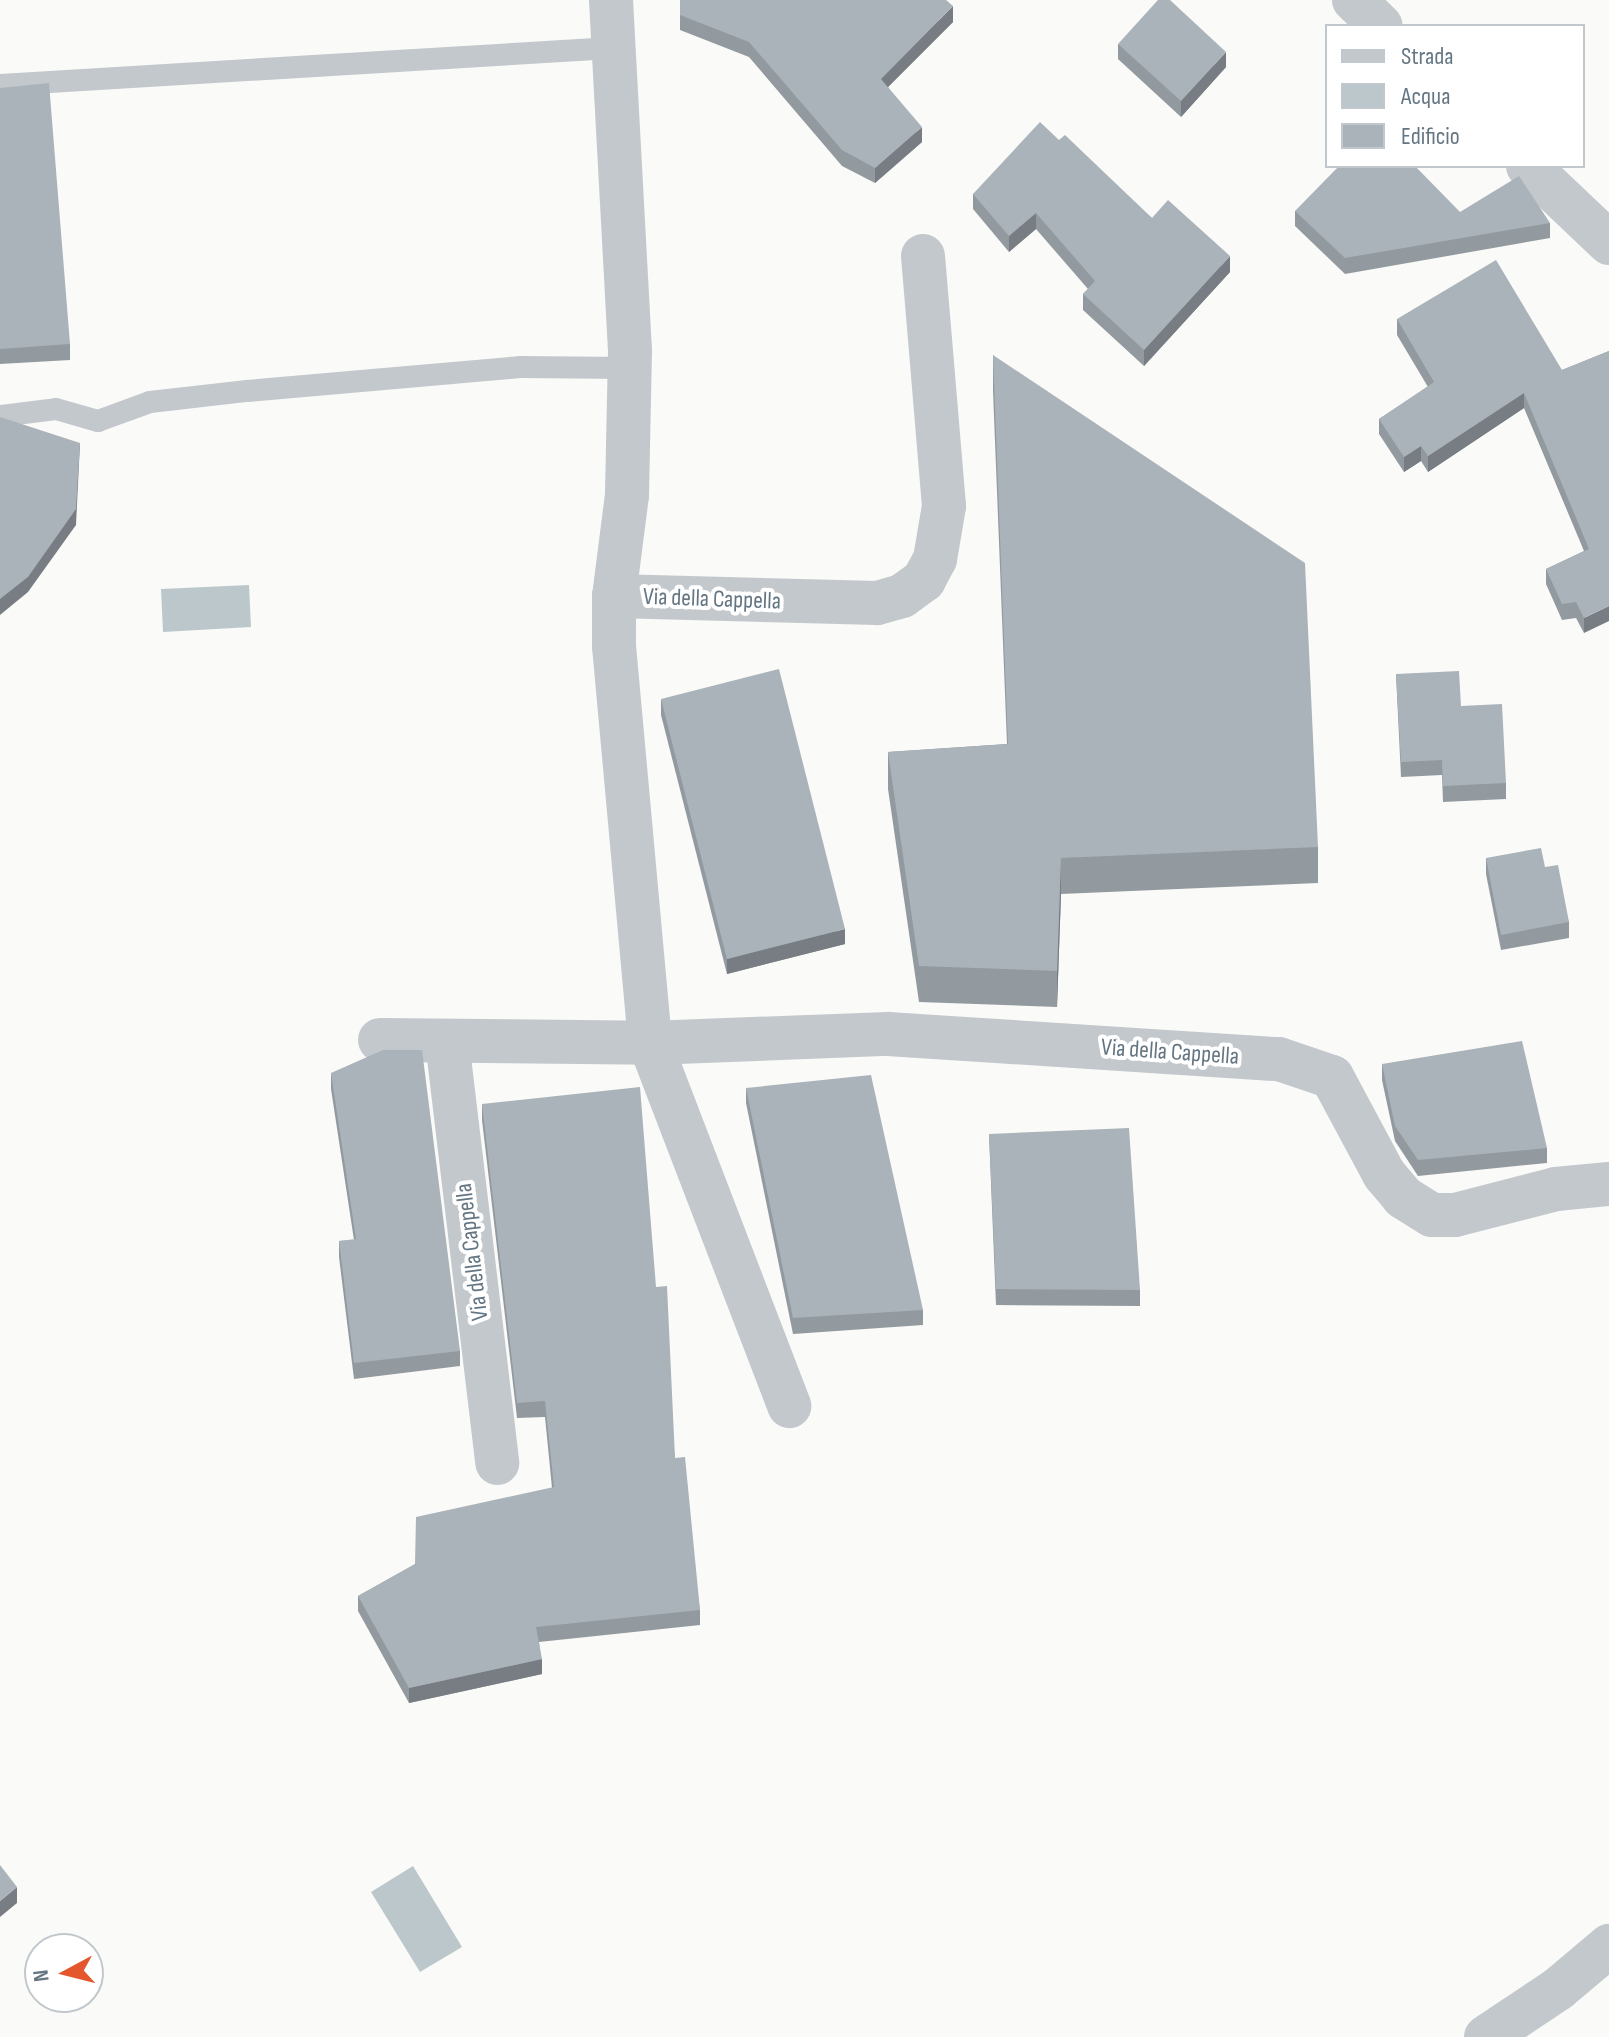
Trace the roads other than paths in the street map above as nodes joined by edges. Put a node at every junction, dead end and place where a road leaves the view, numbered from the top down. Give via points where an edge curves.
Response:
1 (611, 0) edge
2 (1354, 0) edge
3 (1379, 24) edge
4 (612, 48) junction
5 (0, 85) edge
6 (1530, 168) edge
7 (1609, 243) edge
8 (923, 256) dead end
9 (629, 368) junction
10 (0, 416) edge
11 (614, 596) junction
12 (380, 1040) dead end
13 (447, 1041) junction
14 (650, 1043) junction
15 (1609, 1184) edge
16 (789, 1406) dead end
17 (497, 1463) dead end
18 (1609, 1946) edge
19 (1486, 2037) edge

1 - 4 street
2 - 3 street
4 - 5 lane
4 - 9 street
6 - 7 street
8 - 11 street, Via della Cappella via 944,506 935,559 924,580 902,596 865,604
9 - 10 lane via 520,367 247,391 150,402 98,421 56,409
9 - 11 street via 627,495
11 - 14 street, Via della Cappella via 614,646
12 - 13 street, Via della Cappella
13 - 14 street, Via della Cappella
13 - 17 street, Via della Cappella
14 - 15 street, Via della Cappella via 888,1034 1279,1059 1332,1077 1384,1174 1403,1197 1432,1215 1455,1215 1556,1189
14 - 16 street, Via della Cappella
18 - 19 street via 1558,1989

